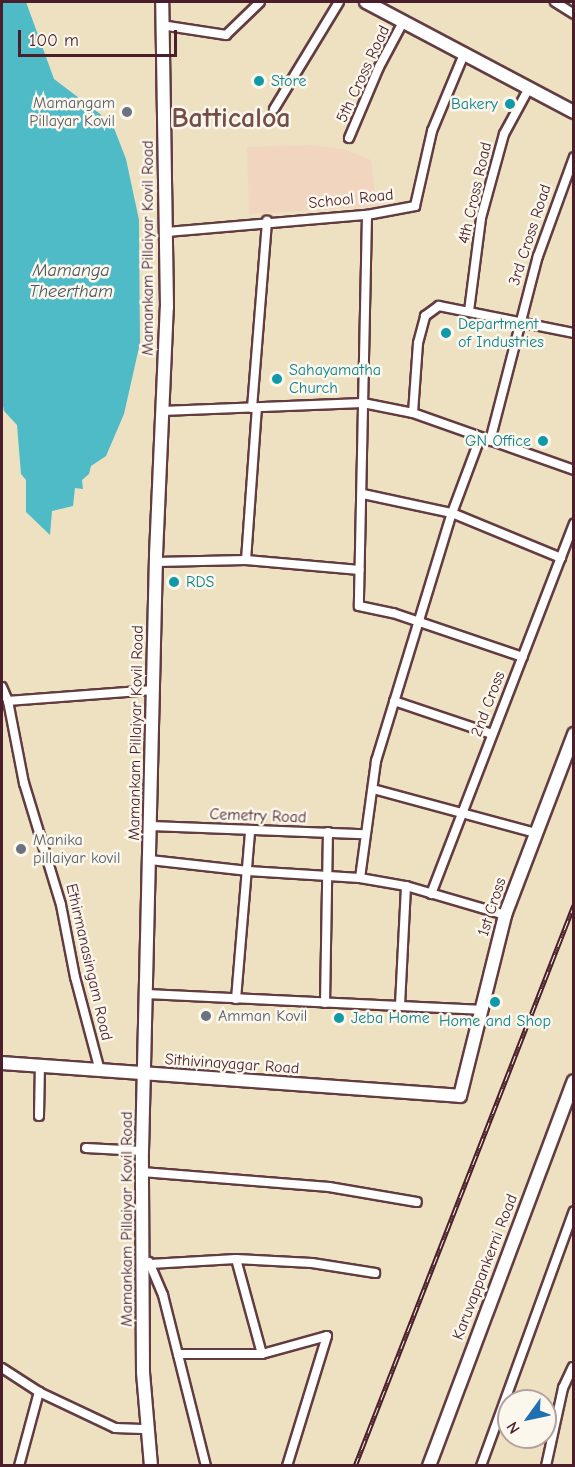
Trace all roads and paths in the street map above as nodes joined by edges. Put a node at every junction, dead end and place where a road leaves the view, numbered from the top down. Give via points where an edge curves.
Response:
1 (162, 2) edge
2 (260, 2) edge
3 (339, 2) edge
4 (366, 2) edge
5 (555, 2) edge
6 (573, 14) edge
7 (404, 22) junction
8 (161, 25) junction
9 (464, 54) junction
10 (530, 88) junction
11 (273, 109) dead end
12 (573, 112) edge
13 (349, 138) dead end
14 (573, 157) edge
15 (368, 215) junction
16 (267, 221) junction
17 (167, 232) junction
18 (469, 311) junction
19 (519, 322) junction
20 (573, 333) edge
21 (363, 403) junction
22 (255, 408) junction
23 (162, 411) junction
24 (413, 413) junction
25 (480, 438) junction
26 (490, 441) junction
27 (573, 470) edge
28 (363, 494) junction
29 (452, 513) junction
30 (573, 524) edge
31 (561, 558) junction
32 (246, 560) junction
33 (156, 562) junction
34 (360, 570) junction
35 (420, 623) junction
36 (523, 657) junction
37 (2, 687) edge
38 (153, 690) junction
39 (8, 700) junction
40 (394, 701) junction
41 (492, 734) junction
42 (573, 734) edge
43 (373, 789) junction
44 (464, 815) junction
45 (151, 826) junction
46 (250, 831) junction
47 (328, 832) junction
48 (536, 833) junction
49 (364, 834) junction
50 (150, 860) junction
51 (248, 871) junction
52 (327, 875) junction
53 (360, 878) junction
54 (406, 886) junction
55 (431, 894) junction
56 (505, 915) junction
57 (145, 994) junction
58 (236, 999) junction
59 (325, 1003) junction
60 (400, 1005) junction
61 (481, 1010) junction
62 (2, 1063) edge
63 (40, 1066) junction
64 (100, 1071) junction
65 (144, 1075) junction
66 (573, 1085) edge
67 (460, 1096) joint
68 (39, 1116) dead end
69 (86, 1148) dead end
70 (142, 1151) junction
71 (142, 1172) junction
72 (417, 1202) dead end
73 (573, 1211) edge
74 (144, 1250) junction
75 (236, 1259) junction
76 (150, 1264) junction
77 (375, 1273) dead end
78 (178, 1354) junction
79 (262, 1354) junction
80 (573, 1366) edge
81 (2, 1368) edge
82 (39, 1392) junction
83 (149, 1429) junction
84 (19, 1466) edge
85 (151, 1466) edge
86 (206, 1466) edge
87 (287, 1466) edge
88 (429, 1466) edge
89 (481, 1466) edge
90 (546, 1466) edge

1 - 8 main road, Mamankam Pillaiyar Kovil Road
2 - 8 street via 226,35
3 - 11 street
4 - 7 main road
5 - 6 street
7 - 9 main road
7 - 13 street, 5th Cross Road via 379,67
8 - 17 main road, Mamankam Pillaiyar Kovil Road
9 - 10 main road
9 - 15 street, School Road via 432,131 415,206
10 - 12 main road
10 - 18 street, 4th Cross Road via 504,134 481,218
14 - 19 street, 3rd Cross Road via 557,195
15 - 16 street, School Road
15 - 21 street
16 - 17 street, School Road
16 - 22 street
17 - 23 main road, Mamankam Pillaiyar Kovil Road
18 - 19 street
18 - 24 street via 439,306 425,316 418,343
19 - 20 street
19 - 26 street, 3rd Cross Road
21 - 22 street
21 - 24 street
21 - 28 street
22 - 23 street
22 - 32 street
23 - 33 main road, Mamankam Pillaiyar Kovil Road
24 - 25 street
25 - 26 street
25 - 29 street
26 - 27 street
28 - 29 street
28 - 34 street
29 - 31 street
29 - 35 street
30 - 31 street, 2nd Cross
31 - 36 street, 2nd Cross
32 - 33 street
32 - 34 street
33 - 38 main road, Mamankam Pillaiyar Kovil Road
34 - 35 street via 359,606
35 - 36 street
35 - 40 street
36 - 41 street, 2nd Cross
37 - 39 street, Ethirmanasingam Road
38 - 39 street
38 - 45 main road, Mamankam Pillaiyar Kovil Road
39 - 64 street, Ethirmanasingam Road via 24,783 61,905
40 - 41 street
40 - 43 street via 376,761
41 - 44 street, 2nd Cross
42 - 48 main road, 1st Cross
43 - 44 street
43 - 49 street
44 - 48 street
44 - 55 street, 2nd Cross
45 - 46 street, Cemetry Road
45 - 50 main road, Mamankam Pillaiyar Kovil Road
46 - 47 street, Cemetry Road
46 - 51 street
47 - 49 street, Cemetry Road
47 - 52 street
48 - 56 main road, 1st Cross
49 - 53 street
50 - 51 street
50 - 57 main road, Mamankam Pillaiyar Kovil Road
51 - 52 street
51 - 58 street
52 - 53 street
52 - 59 street
53 - 54 street
54 - 55 street
54 - 60 street
55 - 56 street
56 - 61 main road, 1st Cross
57 - 58 street
57 - 65 main road, Mamankam Pillaiyar Kovil Road
58 - 59 street
59 - 60 street
60 - 61 street
61 - 67 main road, 1st Cross
62 - 63 main road, Sithivinayagar Road
63 - 64 main road, Sithivinayagar Road
63 - 68 street
64 - 65 main road, Sithivinayagar Road
65 - 67 main road, Sithivinayagar Road
65 - 70 main road, Mamankam Pillaiyar Kovil Road
66 - 88 main road, Karuvappankerni Road
69 - 70 street
70 - 71 main road, Mamankam Pillaiyar Kovil Road
71 - 72 street via 329,1187
71 - 74 main road, Mamankam Pillaiyar Kovil Road
73 - 89 street
74 - 76 street
74 - 83 main road, Mamankam Pillaiyar Kovil Road via 144,1372
75 - 76 street
75 - 77 street via 312,1263
75 - 79 street
76 - 78 street
78 - 79 street
78 - 86 street
79 - 87 street via 327,1336
80 - 90 street via 563,1388
81 - 82 street
82 - 83 street via 115,1428
82 - 84 street
83 - 85 main road, Mamankam Pillaiyar Kovil Road

